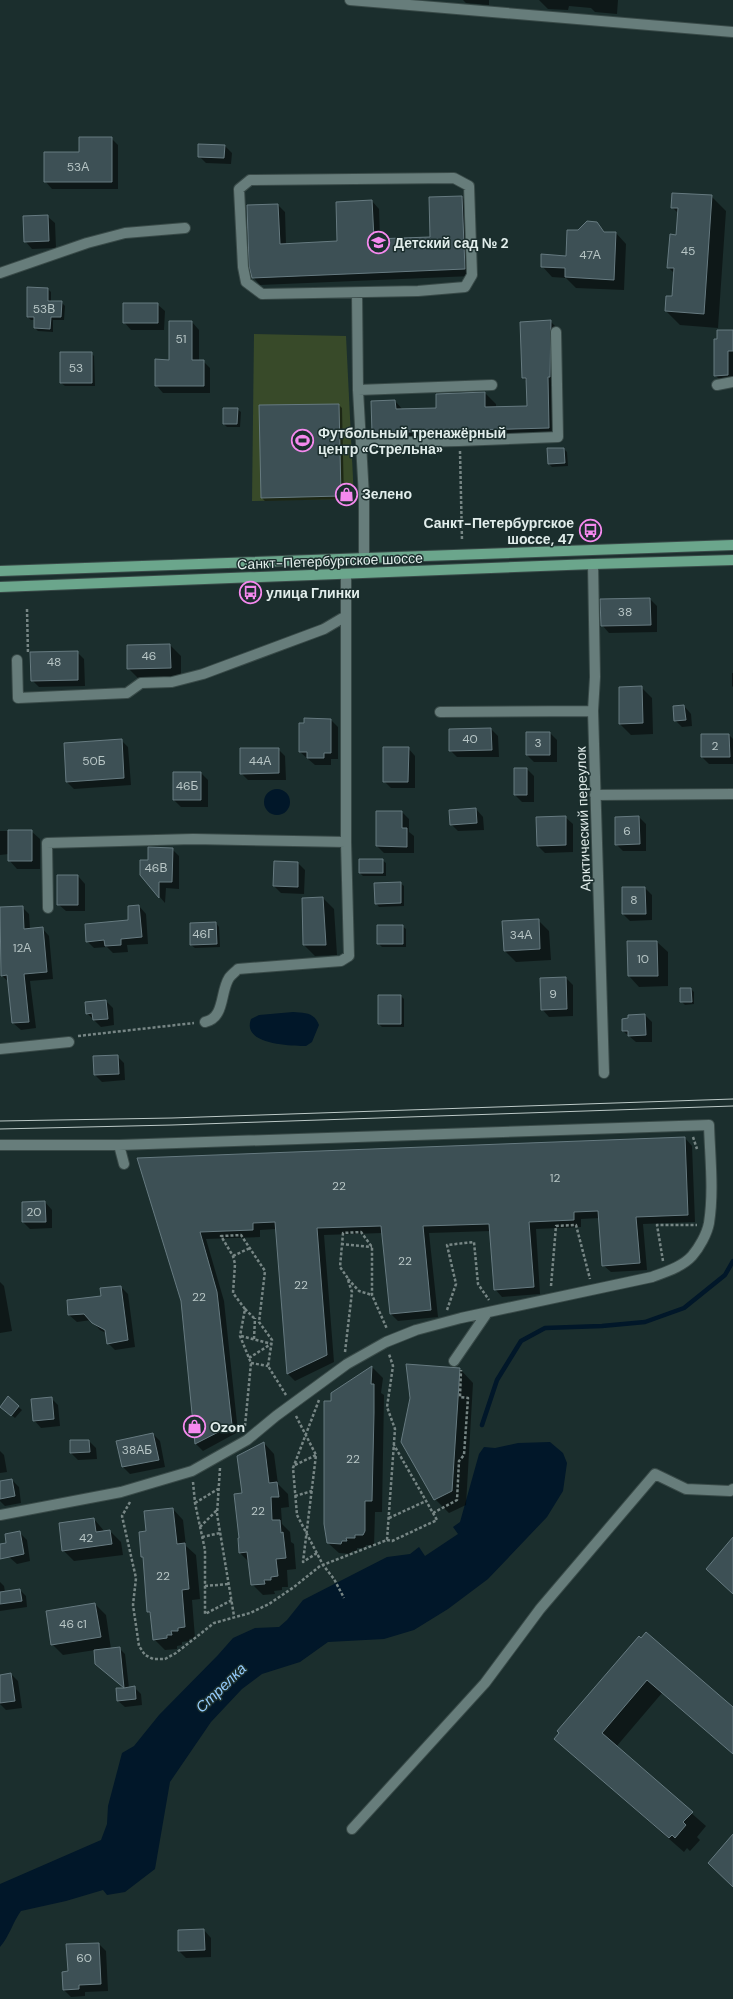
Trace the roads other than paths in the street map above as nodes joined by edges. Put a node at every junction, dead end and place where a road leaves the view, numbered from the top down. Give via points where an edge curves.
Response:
1 (350, 0) edge
2 (733, 32) edge
3 (185, 228) dead end
4 (0, 273) edge
5 (357, 293) junction
6 (556, 332) dead end
7 (733, 382) edge
8 (492, 385) dead end
9 (717, 385) dead end
10 (358, 390) junction
11 (363, 443) junction
12 (733, 544) edge
13 (364, 557) junction
14 (733, 560) edge
15 (593, 564) junction
16 (0, 571) edge
17 (346, 574) junction
18 (0, 587) edge
19 (346, 616) junction
20 (17, 660) dead end
21 (593, 711) junction
22 (440, 712) dead end
23 (733, 794) edge
24 (595, 795) junction
25 (346, 842) junction
26 (48, 908) dead end
27 (205, 1022) road end
28 (69, 1042) road end
29 (0, 1049) edge
30 (604, 1073) dead end
31 (0, 1145) edge
32 (119, 1145) junction
33 (124, 1164) dead end
34 (490, 1312) junction
35 (454, 1361) road end
36 (733, 1489) edge
37 (0, 1515) edge
38 (352, 1829) dead end

1 - 2 street
3 - 4 street via 125,233 87,243
5 - 5 street via 262,294 246,282 239,189 250,180 454,178 468,186 472,275 465,288
5 - 10 street
6 - 11 street via 558,436
7 - 9 street
8 - 10 street
10 - 11 street
11 - 13 street
12 - 13 main road, Санкт-Петербургское шоссе
13 - 16 main road, Санкт-Петербургское шоссе
14 - 15 main road, Санкт-Петербургское шоссе
15 - 17 main road, Санкт-Петербургское шоссе
15 - 21 street, Арктический переулок
17 - 18 main road, Санкт-Петербургское шоссе
17 - 19 street
19 - 20 street via 324,629 203,674 172,682 141,683 127,693 18,698
19 - 25 street
21 - 22 street
21 - 24 street, Арктический переулок
23 - 24 street
24 - 30 street, Арктический переулок
25 - 26 street via 193,839 47,843
25 - 27 street via 349,956 341,961 238,969 229,978 217,1016
28 - 29 street
31 - 32 street
32 - 33 street
32 - 34 street via 709,1125 709,1224 692,1256 672,1270 652,1277
34 - 35 street
34 - 37 street via 441,1323 389,1341 347,1364 247,1440 192,1471 133,1489
36 - 38 street via 686,1489 655,1474 540,1609 485,1683

